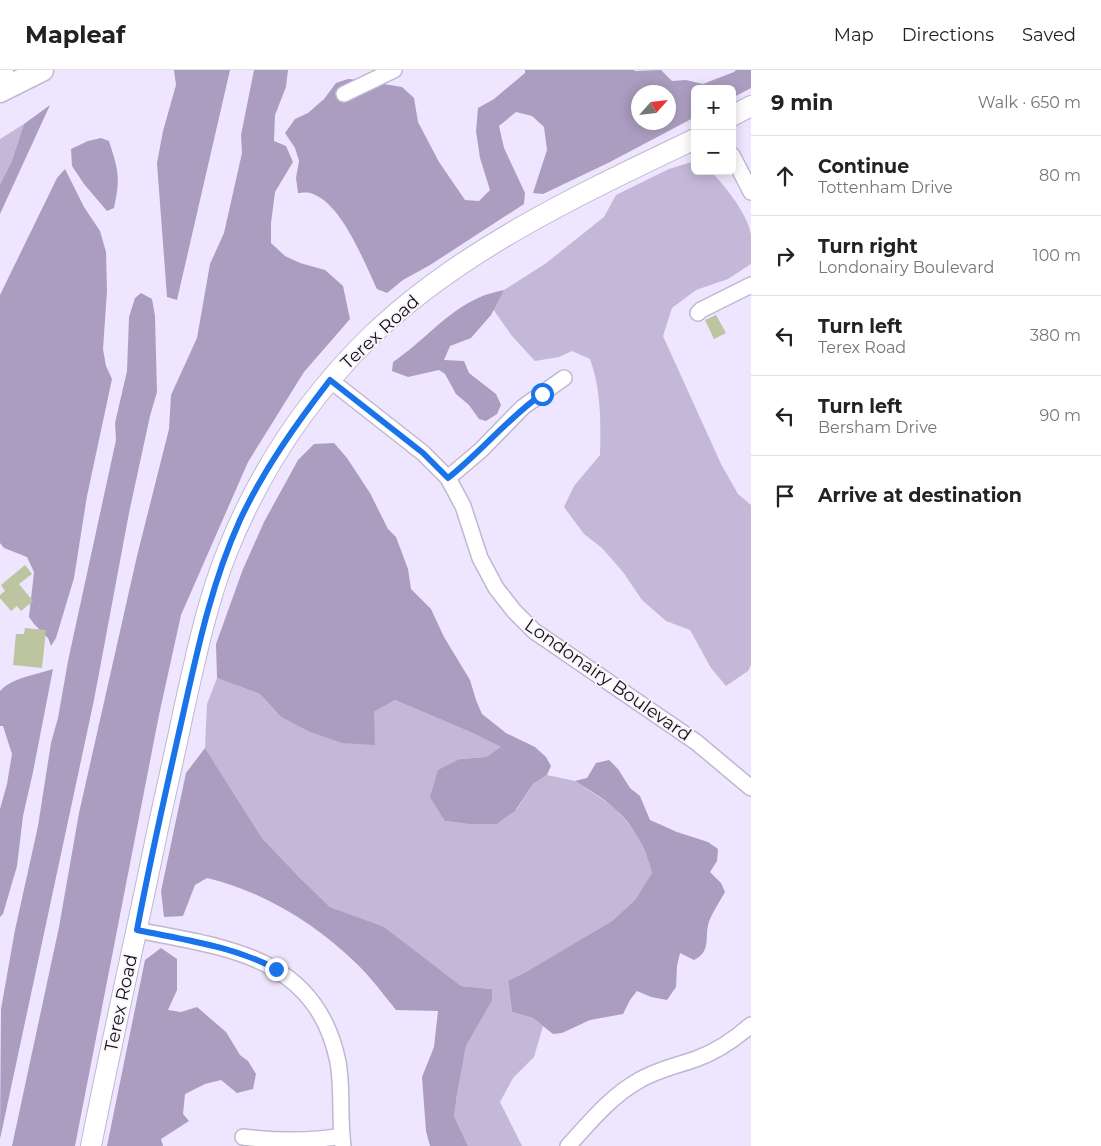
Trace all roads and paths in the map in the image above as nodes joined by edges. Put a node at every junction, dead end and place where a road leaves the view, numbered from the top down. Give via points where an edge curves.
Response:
1 (42, 70) edge
2 (394, 70) edge
3 (0, 91) edge
4 (344, 94) dead end
5 (751, 106) edge
6 (736, 114) edge
7 (751, 120) edge
8 (736, 125) edge
9 (691, 141) edge
10 (736, 163) edge
11 (751, 192) edge
12 (751, 285) edge
13 (698, 313) dead end
14 (564, 378) dead end
15 (330, 380) junction
16 (448, 478) junction
17 (750, 787) edge
18 (137, 930) junction
19 (751, 1025) edge
20 (243, 1137) dead end
21 (342, 1141) edge
22 (91, 1146) edge
23 (568, 1146) edge

1 - 3 highway
2 - 4 street
5 - 6 main road
7 - 8 main road
9 - 15 main road, Terex Road via 545,214 461,264 396,313
10 - 11 street
12 - 13 street
14 - 16 street via 523,407 476,455
15 - 16 street, Londonairy Boulevard via 423,453
15 - 18 main road, Terex Road via 275,457 250,500 226,554 196,657
16 - 17 street, Londonairy Boulevard via 463,506 485,568 514,611 545,640 696,742
18 - 21 street via 244,954 290,979 322,1018 334,1046 340,1081
18 - 22 main road, Terex Road
19 - 23 street via 720,1048 654,1073 621,1092
20 - 21 street

